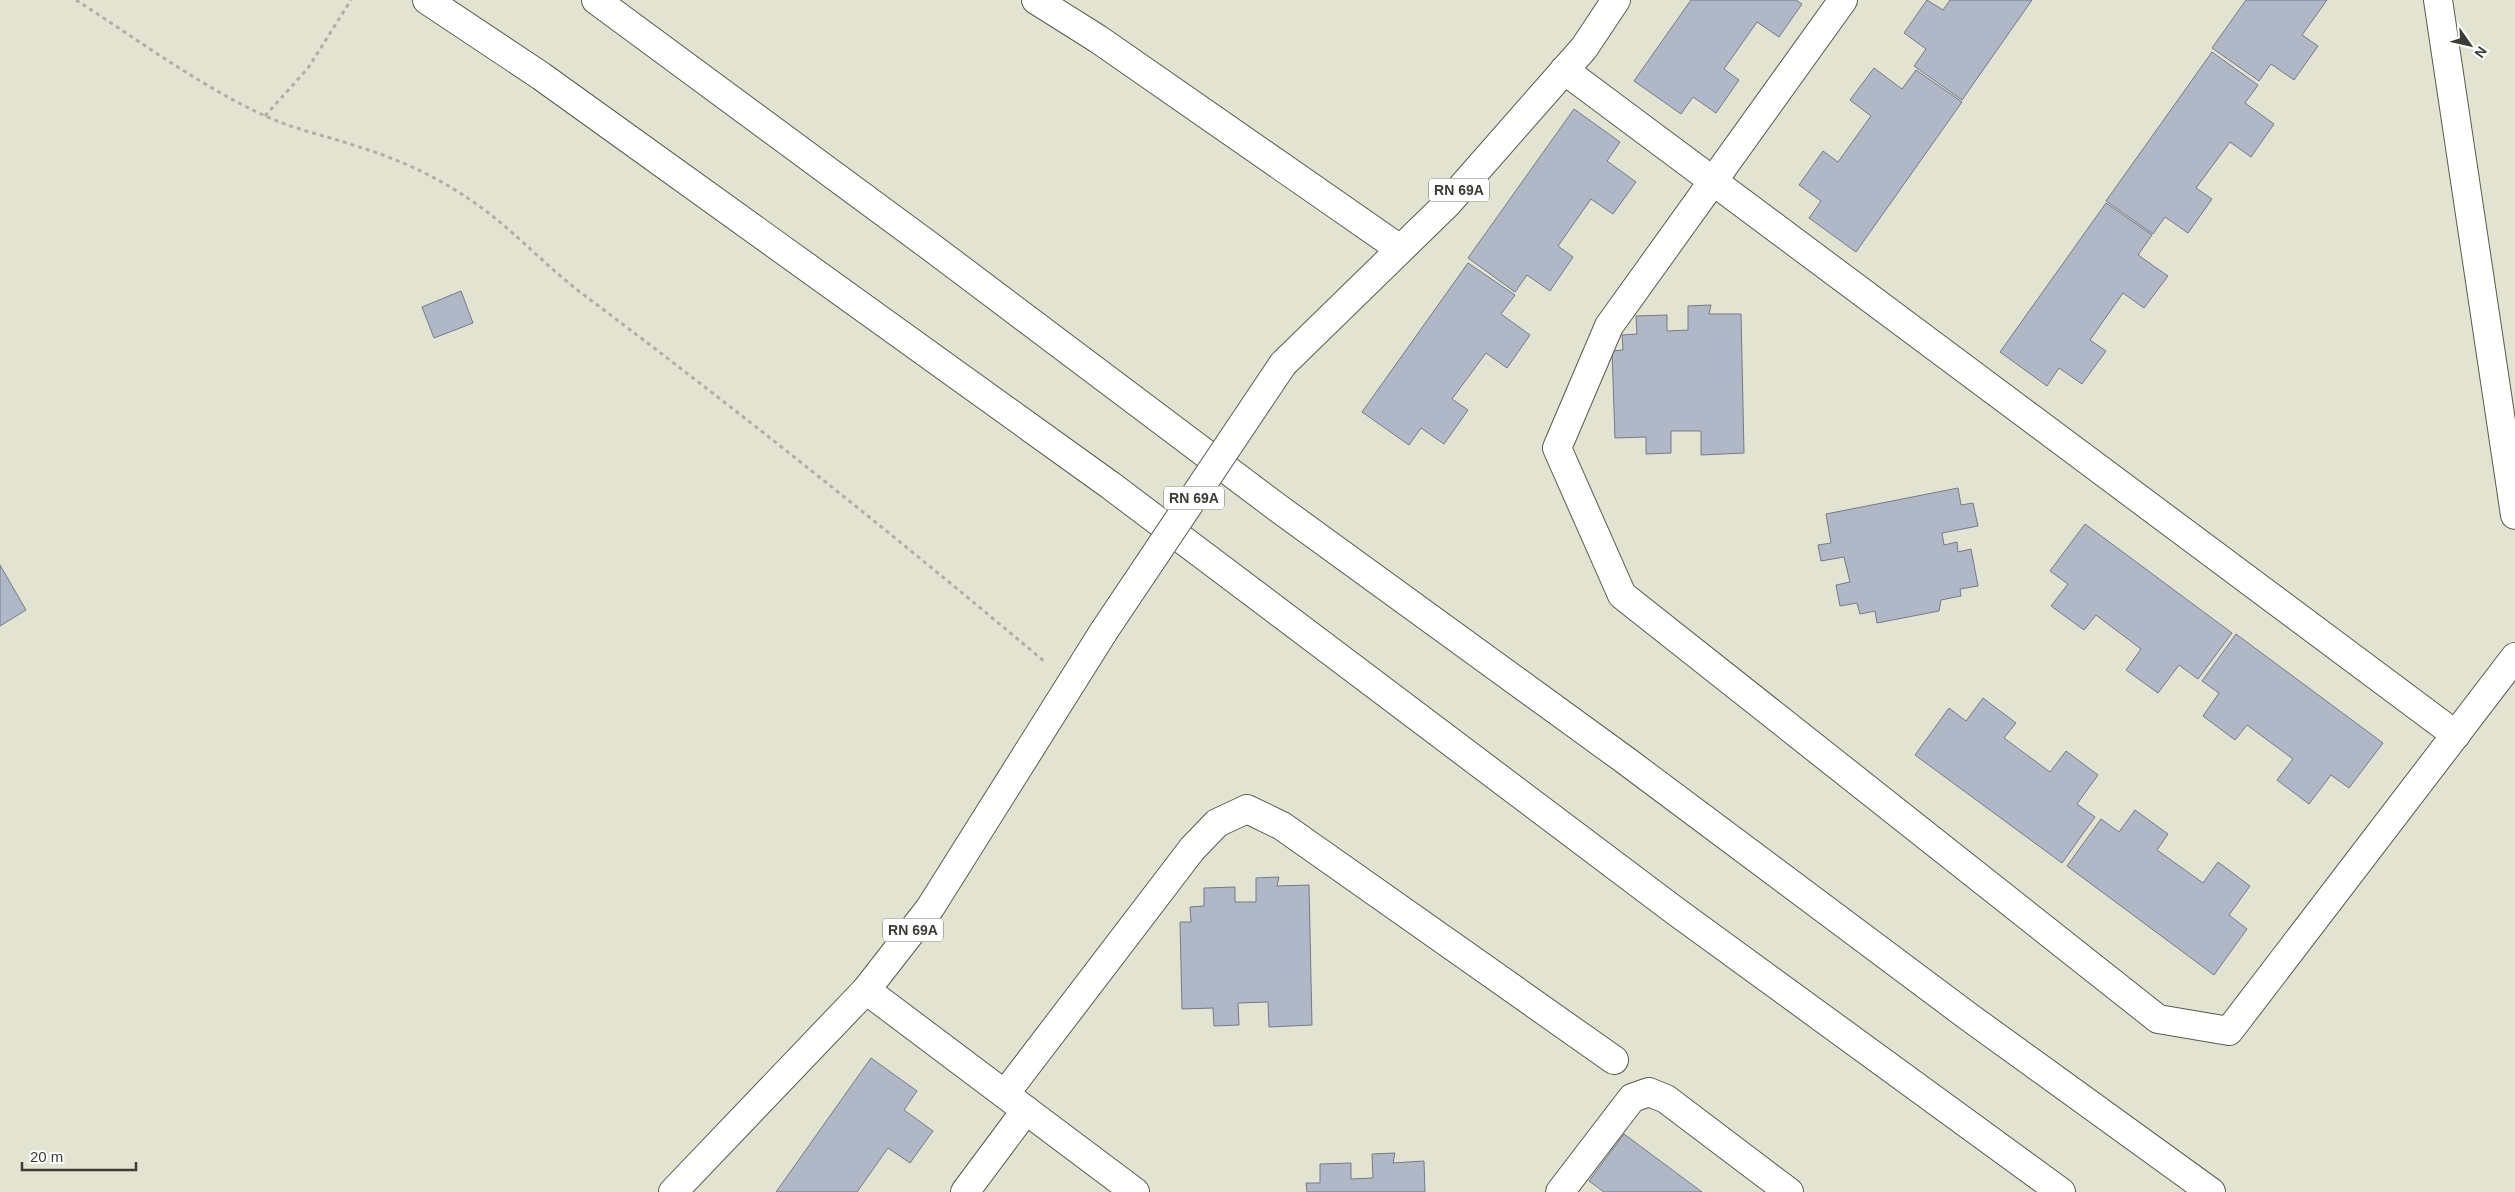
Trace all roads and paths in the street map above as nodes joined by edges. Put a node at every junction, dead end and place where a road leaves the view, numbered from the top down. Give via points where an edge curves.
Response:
1 (76, 0) edge
2 (351, 0) edge
3 (428, 0) edge
4 (596, 0) edge
5 (1036, 0) edge
6 (1616, 0) edge
7 (1843, 0) edge
8 (2438, 0) edge
9 (1564, 70) junction
10 (265, 116) junction
11 (1713, 181) junction
12 (1400, 249) junction
13 (2515, 515) edge
14 (2515, 658) edge
15 (1071, 684) junction
16 (2456, 735) junction
17 (866, 990) junction
18 (1614, 1060) dead end
19 (1005, 1094) junction
20 (1026, 1110) junction
21 (673, 1192) edge
22 (965, 1192) edge
23 (1135, 1192) edge
24 (1560, 1192) edge
25 (1789, 1192) edge
26 (2062, 1192) edge
27 (2211, 1192) edge

1 - 10 path via 222,94
2 - 10 path via 308,68
3 - 26 main road via 549,82 1110,485 1666,904
4 - 27 main road via 1278,508
5 - 12 main road via 1098,39
6 - 9 main road, RN 69A via 1584,48
7 - 11 main road
8 - 13 main road
9 - 11 main road
9 - 12 main road, RN 69A via 1447,204
10 - 15 path via 311,134 393,158 473,202 527,244 555,272 793,455
11 - 16 main road
11 - 16 main road via 1608,326 1557,448 1622,596 2158,1019 2229,1031
12 - 15 main road, RN 69A, bridge via 1283,364
14 - 16 main road
15 - 17 main road, RN 69A via 930,908
17 - 19 main road
17 - 21 main road, RN 69A
18 - 19 main road via 1282,826 1246,809 1217,823 1192,849
19 - 20 main road
20 - 22 main road
20 - 23 main road
24 - 25 main road via 1632,1098 1649,1092 1666,1099

